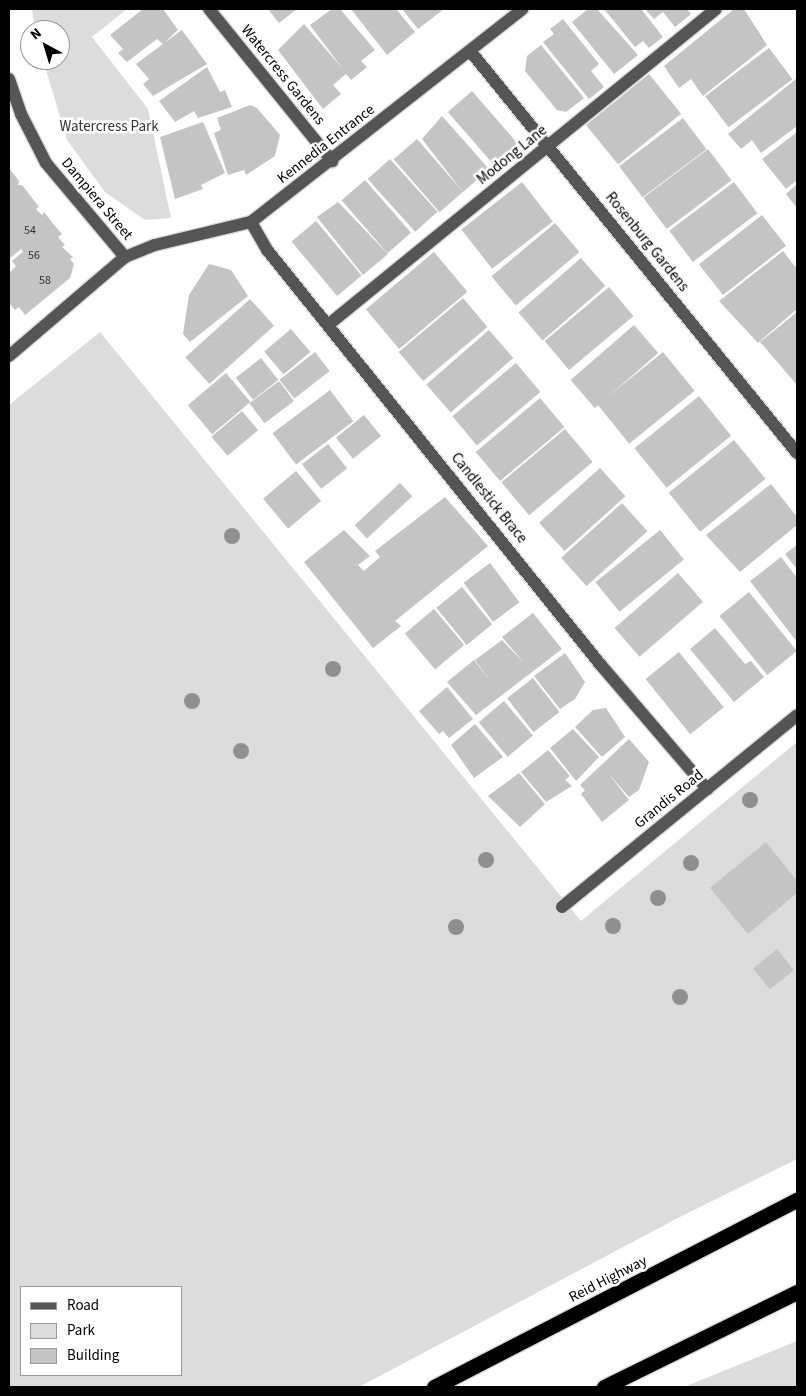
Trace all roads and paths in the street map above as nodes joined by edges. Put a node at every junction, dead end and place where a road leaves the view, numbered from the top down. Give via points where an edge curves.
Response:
1 (209, 9) edge
2 (523, 9) edge
3 (716, 9) edge
4 (471, 52) junction
5 (9, 79) edge
6 (549, 147) junction
7 (332, 161) junction
8 (251, 222) junction
9 (126, 257) junction
10 (328, 325) junction
11 (11, 348) edge
12 (797, 453) edge
13 (797, 715) edge
14 (707, 789) junction
15 (562, 907) dead end
16 (797, 1200) edge
17 (797, 1292) edge
18 (434, 1387) edge
19 (604, 1387) edge

1 - 7 street, Watercress Gardens
2 - 4 street, Kennedia Entrance
3 - 6 street, Modong Lane
4 - 6 street, Rosenburg Gardens
4 - 7 street, Kennedia Entrance
5 - 9 street, Dampiera Street via 21,114 46,163
6 - 10 street, Modong Lane
6 - 12 street, Rosenburg Gardens
7 - 8 street, Kennedia Entrance
8 - 9 street, Kennedia Entrance via 155,245
8 - 10 street, Candlestick Brace via 268,251
9 - 11 street, Kennedia Entrance
10 - 14 street, Candlestick Brace via 600,664
13 - 14 street, Grandis Road
14 - 15 street, Grandis Road
16 - 18 highway, Reid Highway
17 - 19 highway

